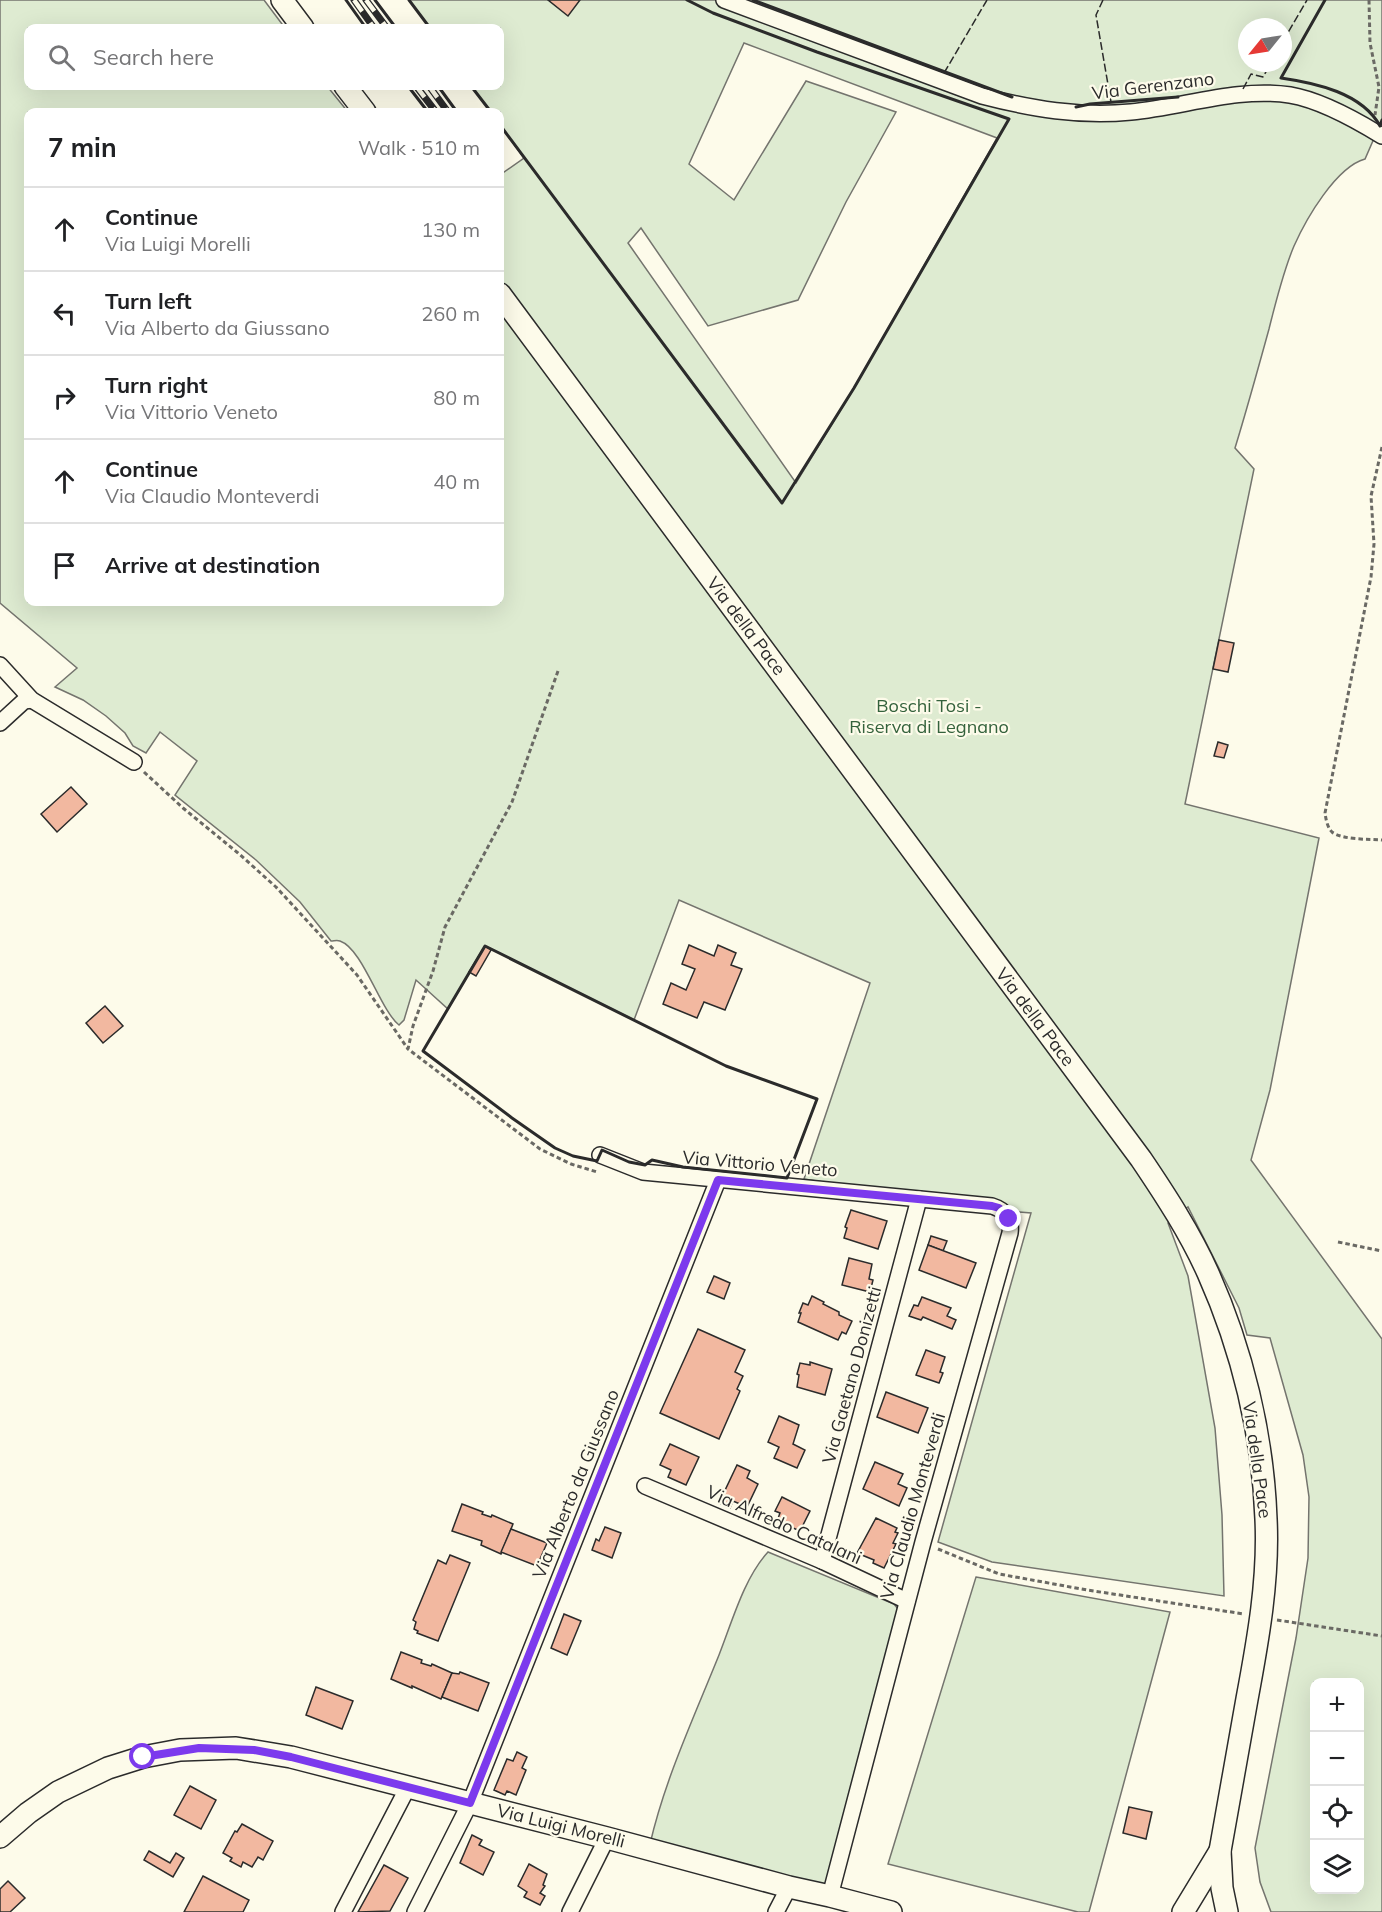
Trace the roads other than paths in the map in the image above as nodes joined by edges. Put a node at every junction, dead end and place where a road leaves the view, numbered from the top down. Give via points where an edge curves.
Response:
1 (282, 0) edge
2 (724, 0) edge
3 (300, 24) edge
4 (348, 90) edge
5 (362, 108) edge
6 (1382, 136) edge
7 (504, 299) edge
8 (0, 665) edge
9 (32, 700) junction
10 (0, 723) edge
11 (134, 762) road end
12 (600, 1155) dead end
13 (718, 1180) junction
14 (919, 1199) junction
15 (645, 1486) dead end
16 (822, 1561) junction
17 (907, 1601) junction
18 (408, 1787) junction
19 (470, 1803) junction
20 (0, 1837) edge
21 (607, 1838) junction
22 (1220, 1851) junction
23 (789, 1887) junction
24 (830, 1896) junction
25 (343, 1912) edge
26 (415, 1912) edge
27 (570, 1912) edge
28 (776, 1912) edge
29 (891, 1912) edge
30 (1183, 1912) edge
31 (1227, 1912) edge

1 - 3 main road
2 - 6 street, Via Gerenzano via 1015,105 1088,114 1132,112 1237,95 1289,95 1310,100
4 - 5 main road
7 - 22 main road, Via della Pace via 1141,1159 1207,1272 1244,1374 1256,1430 1267,1520 1261,1617
8 - 9 street
9 - 10 street via 24,701
9 - 11 street
12 - 13 street, Via Vittorio Veneto via 643,1172
13 - 14 street, Via Vittorio Veneto
13 - 19 street, Via Alberto da Giussano
14 - 16 street, Via Gaetano Donizetti
14 - 17 street, Via Claudio Monteverdi via 999,1208 1011,1226
15 - 16 street, Via Alfredo Catalani
16 - 17 street, Via Alfredo Catalani
17 - 24 street, Via Claudio Monteverdi
18 - 19 main road, Via Luigi Morelli
18 - 20 main road, Via Luigi Morelli via 273,1753 236,1748 180,1750 126,1761 82,1779 42,1802
18 - 25 street
19 - 21 main road, Via Luigi Morelli
19 - 26 street, Via Alberto da Giussano
21 - 23 main road, Via Luigi Morelli
21 - 27 street
22 - 30 main road, Via della Pace
22 - 31 main road, Via della Pace
23 - 24 main road, Via Luigi Morelli
23 - 28 street
24 - 29 main road, Via Luigi Morelli

